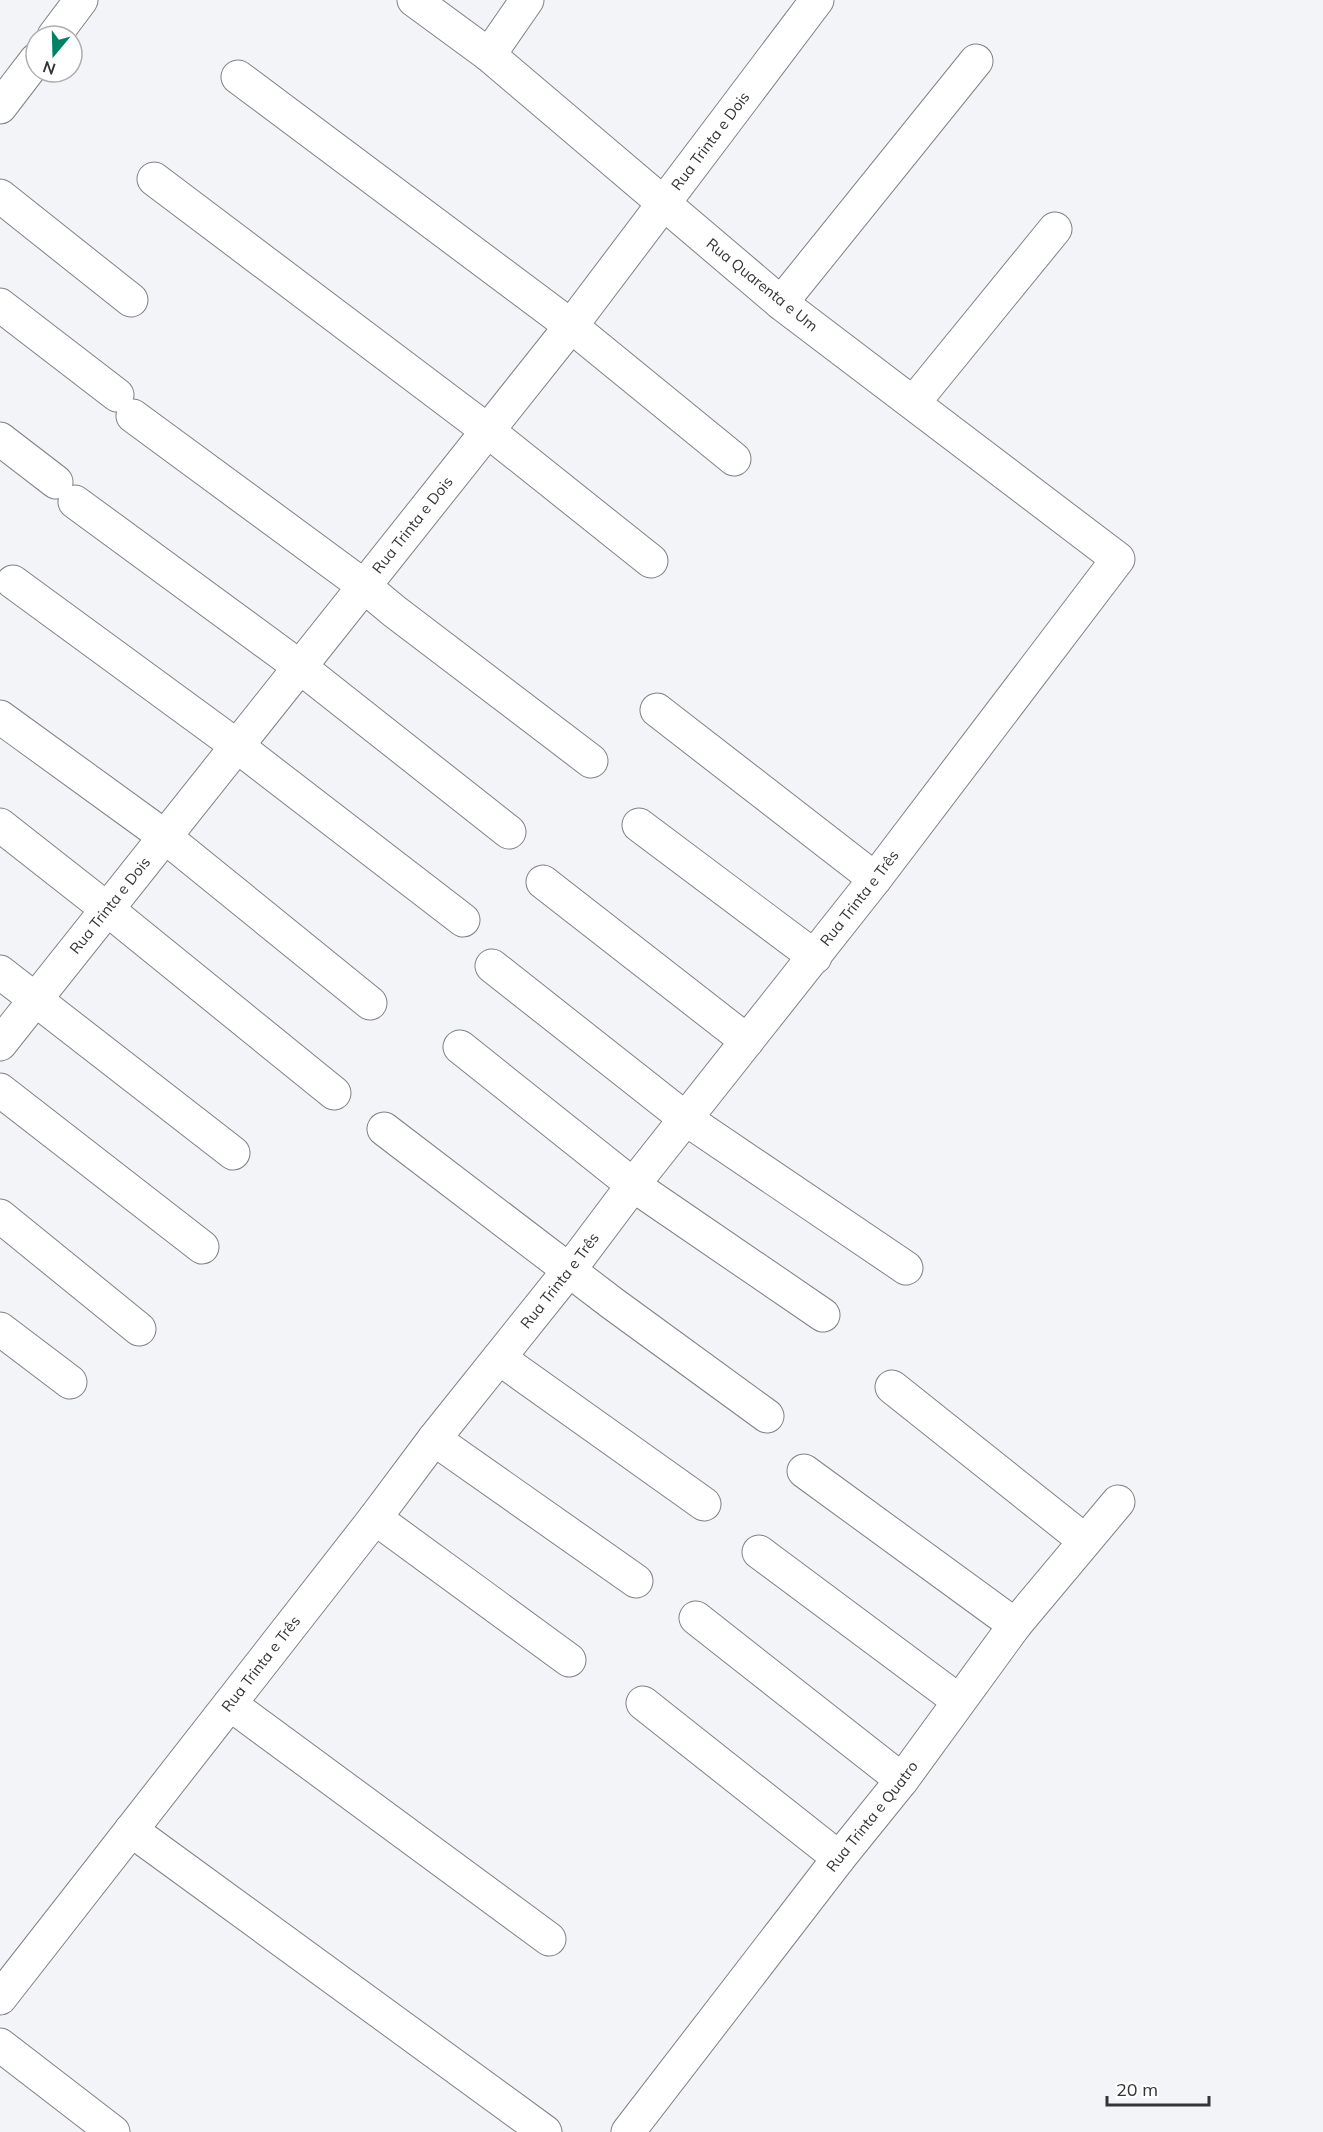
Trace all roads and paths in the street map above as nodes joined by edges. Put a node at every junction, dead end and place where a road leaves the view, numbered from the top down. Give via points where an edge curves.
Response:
1 (81, 0) edge
2 (414, 0) edge
3 (527, 0) edge
4 (817, 0) edge
5 (63, 24) edge
6 (489, 55) junction
7 (976, 61) dead end
8 (24, 76) edge
9 (238, 77) dead end
10 (0, 107) edge
11 (154, 179) dead end
12 (0, 196) edge
13 (663, 203) junction
14 (1055, 229) dead end
15 (132, 300) dead end
16 (782, 303) junction
17 (0, 305) edge
18 (571, 326) junction
19 (914, 402) junction
20 (488, 431) junction
21 (0, 439) edge
22 (734, 459) dead end
23 (1118, 559) joint
24 (651, 561) dead end
25 (13, 582) dead end
26 (364, 586) junction
27 (300, 667) junction
28 (657, 710) dead end
29 (0, 717) edge
30 (237, 746) junction
31 (591, 761) dead end
32 (0, 825) edge
33 (639, 825) dead end
34 (509, 832) dead end
35 (164, 836) junction
36 (875, 879) junction
37 (543, 882) dead end
38 (107, 909) junction
39 (463, 920) dead end
40 (815, 957) junction
41 (492, 966) dead end
42 (0, 972) edge
43 (36, 999) junction
44 (370, 1003) dead end
45 (747, 1041) junction
46 (0, 1044) edge
47 (459, 1047) dead end
48 (0, 1090) edge
49 (334, 1093) dead end
50 (686, 1119) junction
51 (384, 1129) dead end
52 (232, 1153) dead end
53 (633, 1185) junction
54 (0, 1216) edge
55 (202, 1247) dead end
56 (906, 1268) dead end
57 (570, 1269) junction
58 (823, 1314) dead end
59 (0, 1329) edge
60 (139, 1329) dead end
61 (499, 1358) junction
62 (70, 1382) dead end
63 (892, 1387) dead end
64 (767, 1416) dead end
65 (434, 1438) junction
66 (804, 1471) dead end
67 (1118, 1502) dead end
68 (704, 1504) dead end
69 (375, 1518) junction
70 (1084, 1540) junction
71 (759, 1552) dead end
72 (636, 1581) dead end
73 (696, 1618) dead end
74 (1015, 1625) junction
75 (569, 1660) dead end
76 (959, 1701) junction
77 (643, 1703) dead end
78 (230, 1704) junction
79 (902, 1780) junction
80 (131, 1830) junction
81 (839, 1858) junction
82 (549, 1939) dead end
83 (0, 1998) edge
84 (0, 2045) edge
85 (112, 2132) edge
86 (545, 2132) edge
87 (628, 2132) edge

1 - 5 street
2 - 6 street, Rua Quarenta e Um
3 - 6 street
4 - 13 street, Rua Trinta e Dois
6 - 13 street, Rua Quarenta e Um
7 - 16 street
8 - 10 street
9 - 18 street
11 - 20 street
12 - 15 street
13 - 16 street, Rua Quarenta e Um
13 - 18 street, Rua Trinta e Dois
14 - 19 street
16 - 19 street, Rua Quarenta e Um
17 - 26 street via 125,406
18 - 20 street, Rua Trinta e Dois
18 - 22 street
19 - 23 street, Rua Quarenta e Um
20 - 24 street
20 - 26 street, Rua Trinta e Dois
21 - 27 street
23 - 36 street, Rua Trinta e Três
25 - 30 street
26 - 27 street, Rua Trinta e Dois
26 - 31 street
27 - 30 street, Rua Trinta e Dois
27 - 34 street
28 - 36 street
29 - 35 street
30 - 35 street, Rua Trinta e Dois
30 - 39 street
32 - 38 street
33 - 40 street
35 - 38 street, Rua Trinta e Dois
35 - 44 street
36 - 40 street, Rua Trinta e Três
37 - 45 street
38 - 43 street, Rua Trinta e Dois
38 - 49 street
40 - 45 street, Rua Trinta e Três
41 - 50 street
42 - 43 street
43 - 46 street, Rua Trinta e Dois
43 - 52 street
45 - 50 street, Rua Trinta e Três
47 - 53 street
48 - 55 street
50 - 53 street, Rua Trinta e Três
50 - 56 street
51 - 57 street
53 - 57 street, Rua Trinta e Três
53 - 58 street
54 - 60 street
57 - 61 street, Rua Trinta e Três
57 - 64 street
59 - 62 street
61 - 65 street, Rua Trinta e Três
61 - 68 street
63 - 70 street
65 - 69 street, Rua Trinta e Três
65 - 72 street
66 - 74 street
67 - 70 street, Rua Trinta e Quatro
69 - 75 street
69 - 78 street, Rua Trinta e Três
70 - 74 street, Rua Trinta e Quatro
71 - 76 street
73 - 79 street
74 - 76 street, Rua Trinta e Quatro
76 - 79 street, Rua Trinta e Quatro
77 - 81 street
78 - 80 street, Rua Trinta e Três
78 - 82 street
79 - 81 street, Rua Trinta e Quatro
80 - 83 street, Rua Trinta e Três
80 - 86 street
81 - 87 street, Rua Trinta e Quatro
84 - 85 street

